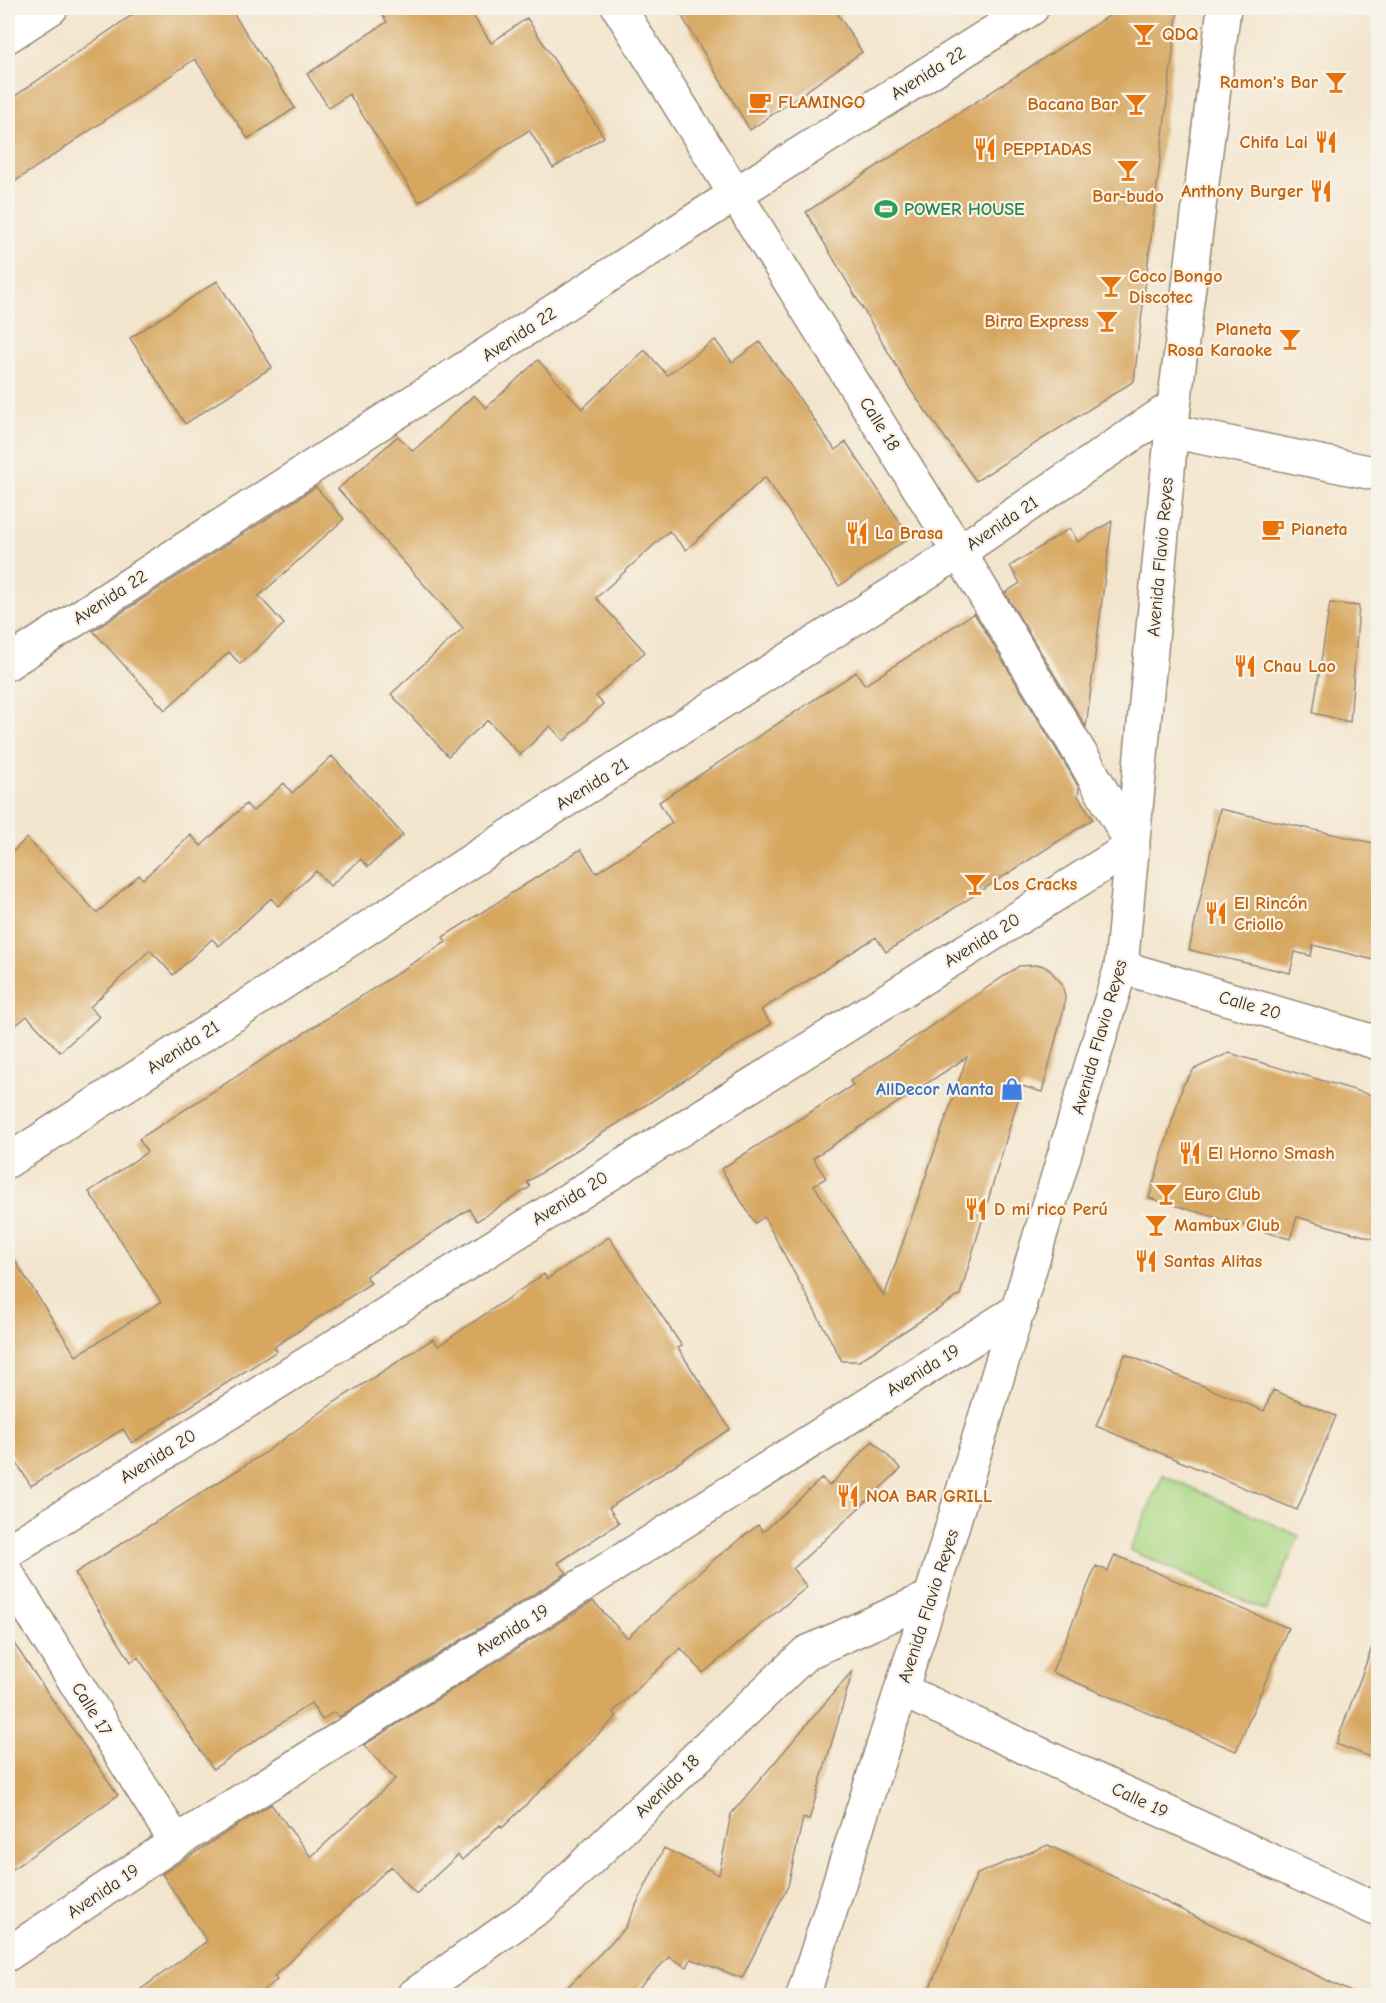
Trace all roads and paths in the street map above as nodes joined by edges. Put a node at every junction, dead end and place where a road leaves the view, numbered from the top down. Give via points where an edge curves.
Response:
1 (51, 8) edge
2 (619, 8) edge
3 (1032, 8) edge
4 (1224, 8) edge
5 (8, 36) edge
6 (737, 193) junction
7 (1173, 418) junction
8 (1378, 474) edge
9 (959, 552) junction
10 (8, 663) edge
11 (1133, 846) junction
12 (1121, 967) junction
13 (1378, 1043) edge
14 (8, 1161) edge
15 (1020, 1309) junction
16 (8, 1551) edge
17 (8, 1575) edge
18 (931, 1597) junction
19 (901, 1690) junction
20 (176, 1842) junction
21 (1378, 1910) edge
22 (8, 1954) edge
23 (412, 1995) edge
24 (802, 1995) edge

1 - 5 street
2 - 6 street, Calle 18
3 - 6 street, Avenida 22
4 - 7 street, Avenida Flavio Reyes
6 - 9 street, Calle 18
6 - 10 street, Avenida 22
7 - 8 street
7 - 9 street, Avenida 21
7 - 11 street, Avenida Flavio Reyes
9 - 11 street, Calle 18
9 - 14 street, Avenida 21 via 511,835
11 - 12 street, Avenida Flavio Reyes
11 - 16 street, Avenida 20
12 - 13 street, Calle 20
12 - 15 street, Avenida Flavio Reyes
15 - 18 street, Avenida Flavio Reyes
15 - 20 street, Avenida 19
17 - 20 street, Calle 17
18 - 19 street, Avenida Flavio Reyes
18 - 23 street, Avenida 18 via 806,1653 543,1904
19 - 21 street, Calle 19
19 - 24 street, Avenida Flavio Reyes
20 - 22 street, Avenida 19

